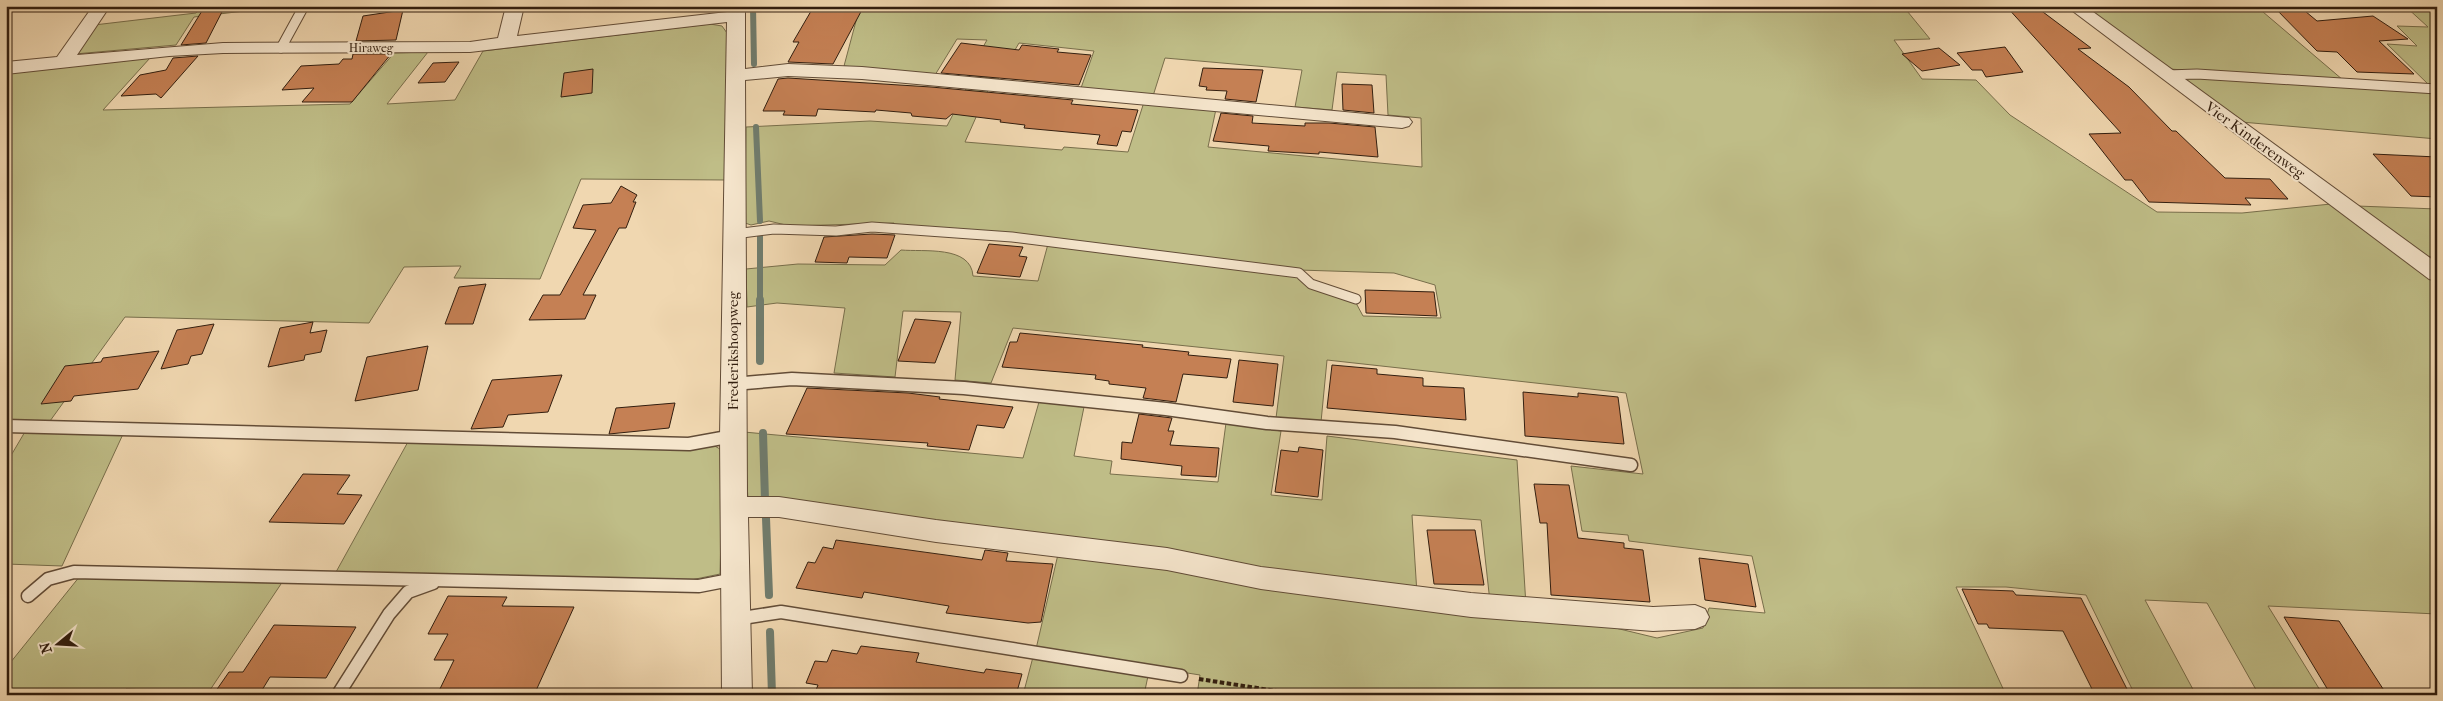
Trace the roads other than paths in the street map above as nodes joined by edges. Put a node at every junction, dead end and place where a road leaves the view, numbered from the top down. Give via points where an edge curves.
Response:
1 (102, 6) edge
2 (304, 6) edge
3 (515, 6) edge
4 (2074, 6) edge
5 (736, 11) edge
6 (506, 44) junction
7 (281, 48) junction
8 (62, 62) junction
9 (6, 68) edge
10 (2167, 75) junction
11 (736, 76) junction
12 (2437, 89) edge
13 (1402, 122) dead end
14 (734, 234) junction
15 (2437, 274) edge
16 (1356, 299) dead end
17 (733, 384) junction
18 (6, 426) edge
19 (733, 436) junction
20 (1631, 465) dead end
21 (735, 507) junction
22 (735, 579) junction
23 (442, 580) junction
24 (28, 596) dead end
25 (1695, 617) dead end
26 (736, 619) junction
27 (1181, 676) road end
28 (340, 693) dead end
29 (737, 695) edge

1 - 8 street
2 - 7 lane
3 - 6 street
4 - 10 street, Vier Kinderenweg
5 - 6 street, Hiraweg
5 - 11 street, Frederikshoopweg
6 - 7 street, Hiraweg via 443,48
7 - 8 street, Hiraweg via 169,51
8 - 9 street, Hiraweg
10 - 12 lane via 2197,74
10 - 15 street, Vier Kinderenweg
11 - 13 street via 788,70 862,72
11 - 14 street, Frederikshoopweg
14 - 16 lane via 774,229 836,231 872,227 1012,237 1299,273 1311,284
14 - 17 street, Frederikshoopweg
17 - 19 street, Frederikshoopweg
17 - 20 lane via 792,379 964,388 1267,423 1395,432
18 - 19 lane via 689,444
19 - 21 street, Frederikshoopweg
21 - 22 street, Frederikshoopweg
21 - 25 street via 779,507 936,531 1167,559 1261,578 1470,605 1653,619
22 - 23 lane via 699,586
22 - 26 street, Frederikshoopweg
23 - 24 lane via 74,572 56,575 39,583
23 - 28 lane via 408,592 389,614
26 - 27 lane via 781,612
26 - 29 street, Frederikshoopweg

